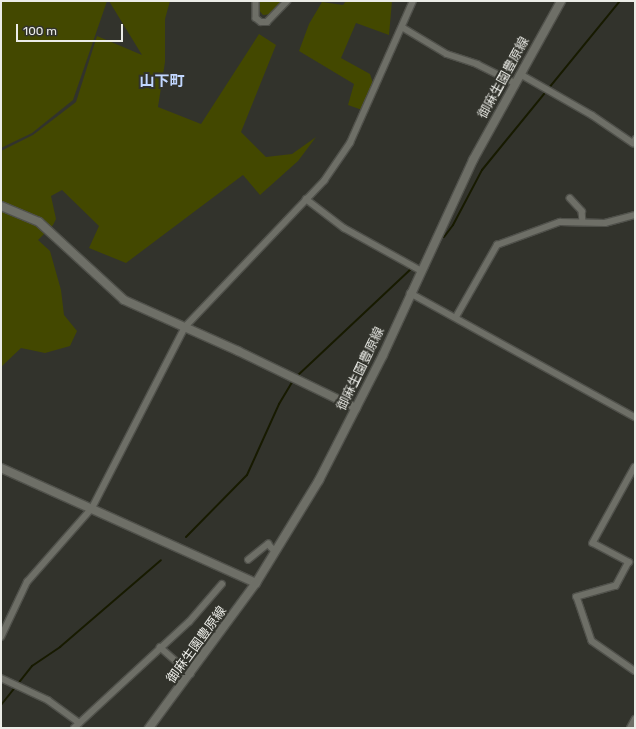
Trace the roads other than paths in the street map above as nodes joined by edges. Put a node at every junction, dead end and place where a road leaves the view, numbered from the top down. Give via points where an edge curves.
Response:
1 (256, 1) edge
2 (287, 1) edge
3 (413, 1) edge
4 (561, 1) edge
5 (402, 27) junction
6 (520, 74) junction
7 (515, 83) junction
8 (635, 140) edge
9 (570, 198) dead end
10 (306, 199) junction
11 (1, 206) edge
12 (635, 215) edge
13 (583, 222) junction
14 (420, 270) junction
15 (410, 293) junction
16 (456, 318) junction
17 (185, 327) junction
18 (356, 408) junction
19 (635, 417) edge
20 (635, 467) edge
21 (1, 468) edge
22 (92, 508) junction
23 (276, 552) junction
24 (248, 560) dead end
25 (256, 583) junction
26 (222, 584) dead end
27 (1, 637) edge
28 (160, 647) junction
29 (635, 671) edge
30 (191, 674) junction
31 (1, 678) edge
32 (635, 719) edge
33 (80, 723) junction
34 (74, 728) edge
35 (149, 728) edge
36 (630, 728) edge

1 - 2 street via 256,18 261,22 267,22
3 - 5 street
4 - 6 main road, 御麻生園豊原線
5 - 7 street via 447,54 478,64
5 - 10 street via 350,143 324,181
6 - 7 main road, 御麻生園豊原線
6 - 8 street via 633,143
7 - 14 main road, 御麻生園豊原線 via 473,160
9 - 13 street via 582,211
10 - 14 street via 344,228
10 - 17 street
11 - 17 main road via 39,222 124,300
12 - 13 street via 606,223
13 - 16 street via 560,222 498,245
14 - 15 main road, 御麻生園豊原線
15 - 16 street
15 - 18 main road, 御麻生園豊原線
16 - 19 street
17 - 18 main road
17 - 22 street
18 - 23 main road, 御麻生園豊原線 via 319,480
20 - 29 street via 592,543 629,562 616,586 577,597 592,641
21 - 22 main road
22 - 25 main road
22 - 27 street via 27,582
23 - 24 street via 268,544
23 - 25 main road, 御麻生園豊原線
25 - 30 main road, 御麻生園豊原線
26 - 28 street via 189,622
28 - 30 street
28 - 33 street
30 - 35 main road, 御麻生園豊原線
31 - 33 street via 48,700
32 - 36 street
33 - 34 street

